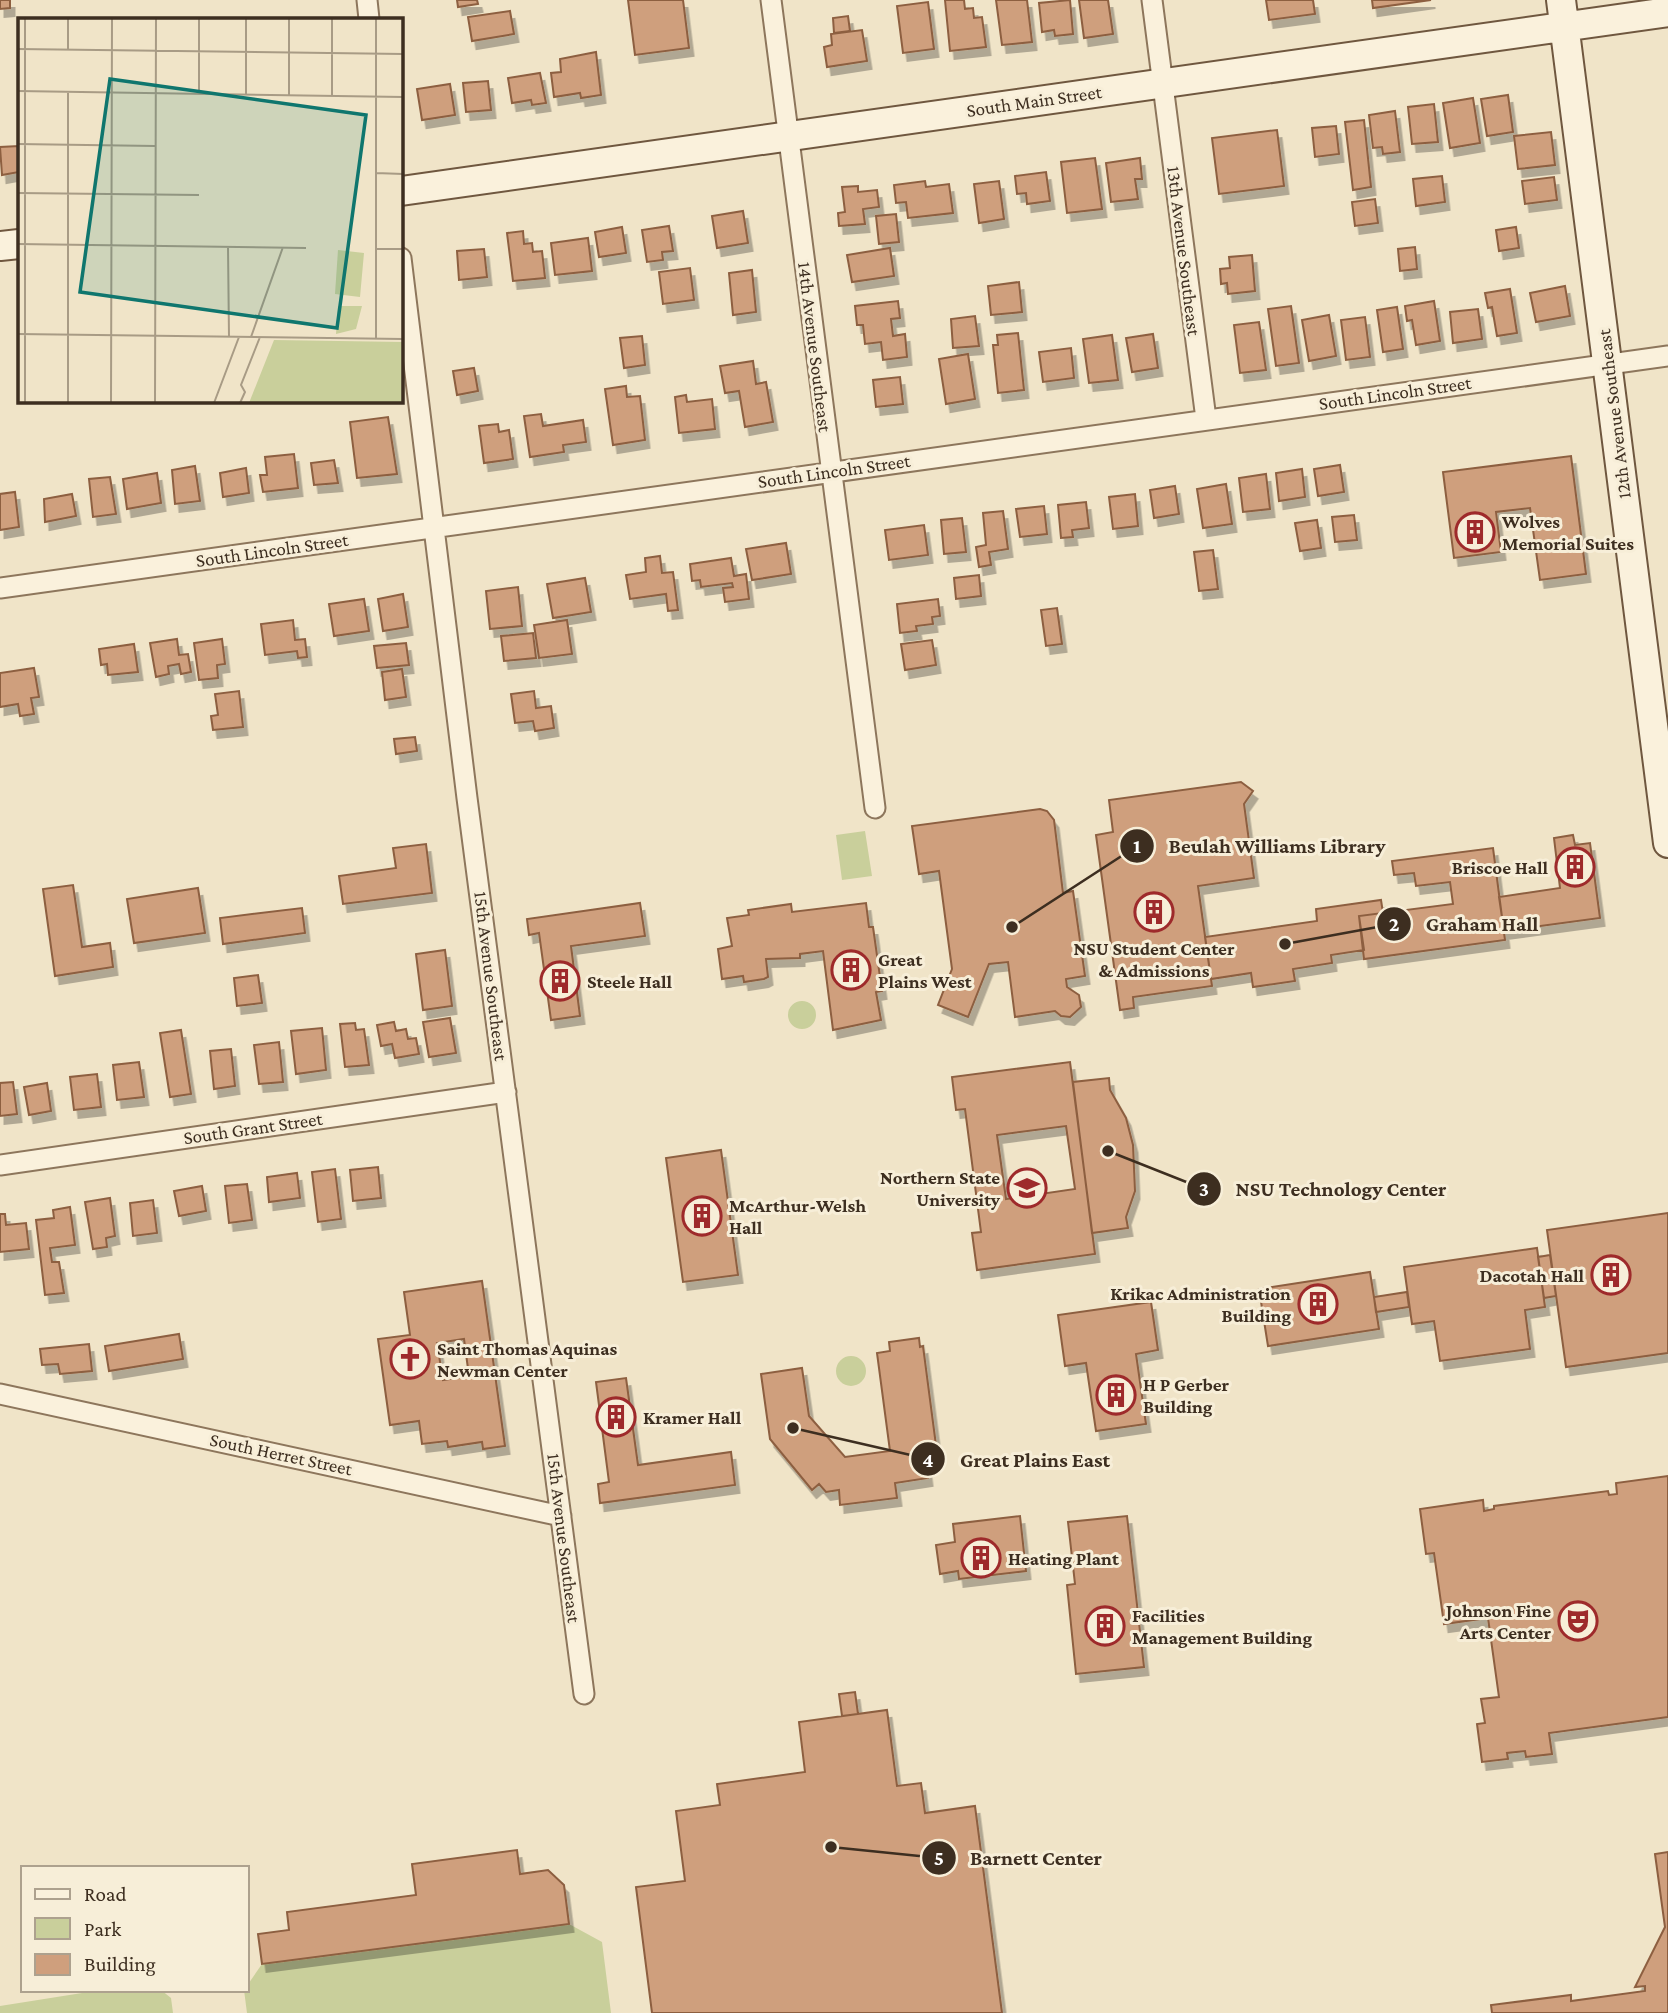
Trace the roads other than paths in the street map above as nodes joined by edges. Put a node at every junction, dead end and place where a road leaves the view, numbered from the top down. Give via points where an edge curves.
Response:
1 (367, 0) edge
2 (771, 0) edge
3 (1152, 0) edge
4 (1668, 12) edge
5 (1563, 13) edge
6 (369, 18) edge
7 (1162, 83) junction
8 (789, 135) junction
9 (402, 191) edge
10 (18, 244) edge
11 (0, 246) edge
12 (402, 266) edge
13 (1668, 356) edge
14 (1609, 364) junction
15 (1206, 419) junction
16 (831, 472) junction
17 (434, 528) junction
18 (0, 588) edge
19 (1659, 697) edge
20 (875, 808) dead end
21 (1668, 843) edge
22 (506, 1092) junction
23 (0, 1165) edge
24 (0, 1394) edge
25 (561, 1516) junction
26 (584, 1694) dead end

1 - 6 street
2 - 8 street, 14th Avenue Southeast
3 - 7 street, 13th Avenue Southeast
4 - 5 street, South Main Street
5 - 7 street, South Main Street
5 - 14 street, 12th Avenue Southeast
7 - 8 street, South Main Street
7 - 15 street, 13th Avenue Southeast
8 - 9 street, South Main Street
8 - 16 street, 14th Avenue Southeast
10 - 11 street
12 - 17 street, 15th Avenue Southeast
13 - 14 street, South Lincoln Street
14 - 15 street, South Lincoln Street
14 - 19 street, 12th Avenue Southeast
15 - 16 street, South Lincoln Street
16 - 17 street, South Lincoln Street
16 - 20 street, 14th Avenue Southeast
17 - 18 street, South Lincoln Street
17 - 22 street, 15th Avenue Southeast
19 - 21 street, 12th Avenue Southeast
22 - 23 street, South Grant Street
22 - 25 street, 15th Avenue Southeast
24 - 25 street, South Herret Street
25 - 26 street, 15th Avenue Southeast

